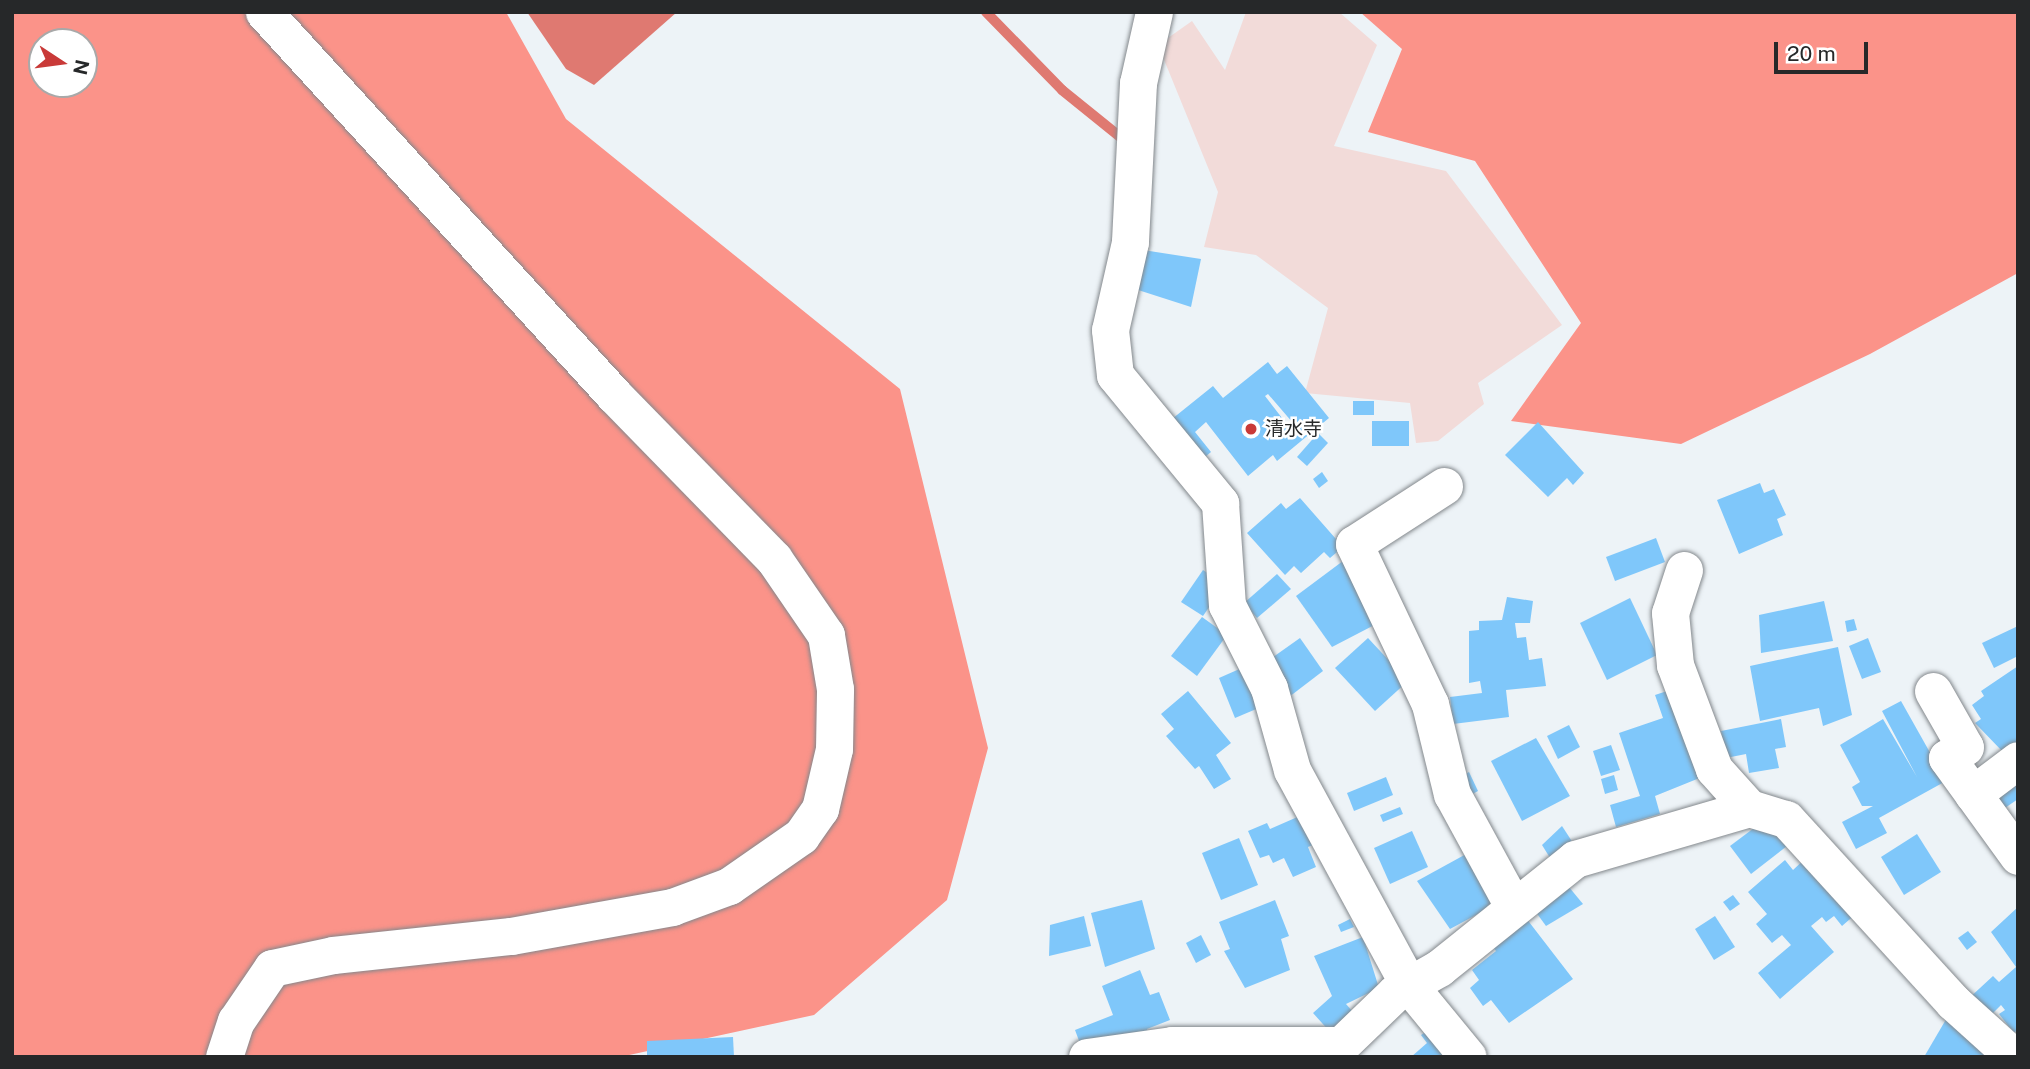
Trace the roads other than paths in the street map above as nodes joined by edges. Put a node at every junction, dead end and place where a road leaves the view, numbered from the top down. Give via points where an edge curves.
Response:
1 (264, 12) edge
2 (1154, 12) edge
3 (1444, 486) dead end
4 (1684, 570) dead end
5 (1933, 691) dead end
6 (2018, 760) edge
7 (1973, 794) junction
8 (1749, 808) junction
9 (2018, 856) edge
10 (1513, 906) junction
11 (1408, 984) junction
12 (2013, 1050) edge
13 (1342, 1051) edge
14 (224, 1057) edge
15 (1087, 1057) edge
16 (1468, 1057) edge

1 - 14 street via 614,395 774,559 826,635 835,689 834,749 820,809 801,836 729,886 672,906 605,919 272,968 236,1021
2 - 11 street via 1138,83 1130,242 1111,330 1115,375 1220,503 1233,622 1269,688 1292,771
3 - 10 street via 1354,544 1430,704 1452,794
4 - 8 street via 1670,613 1675,665 1714,769
5 - 7 street via 1965,747 1947,758
6 - 7 street
7 - 9 street
8 - 10 street via 1575,859
8 - 12 street via 1786,819 1952,1002
10 - 11 street via 1438,968
11 - 13 street
11 - 16 street
13 - 15 street via 1172,1045

